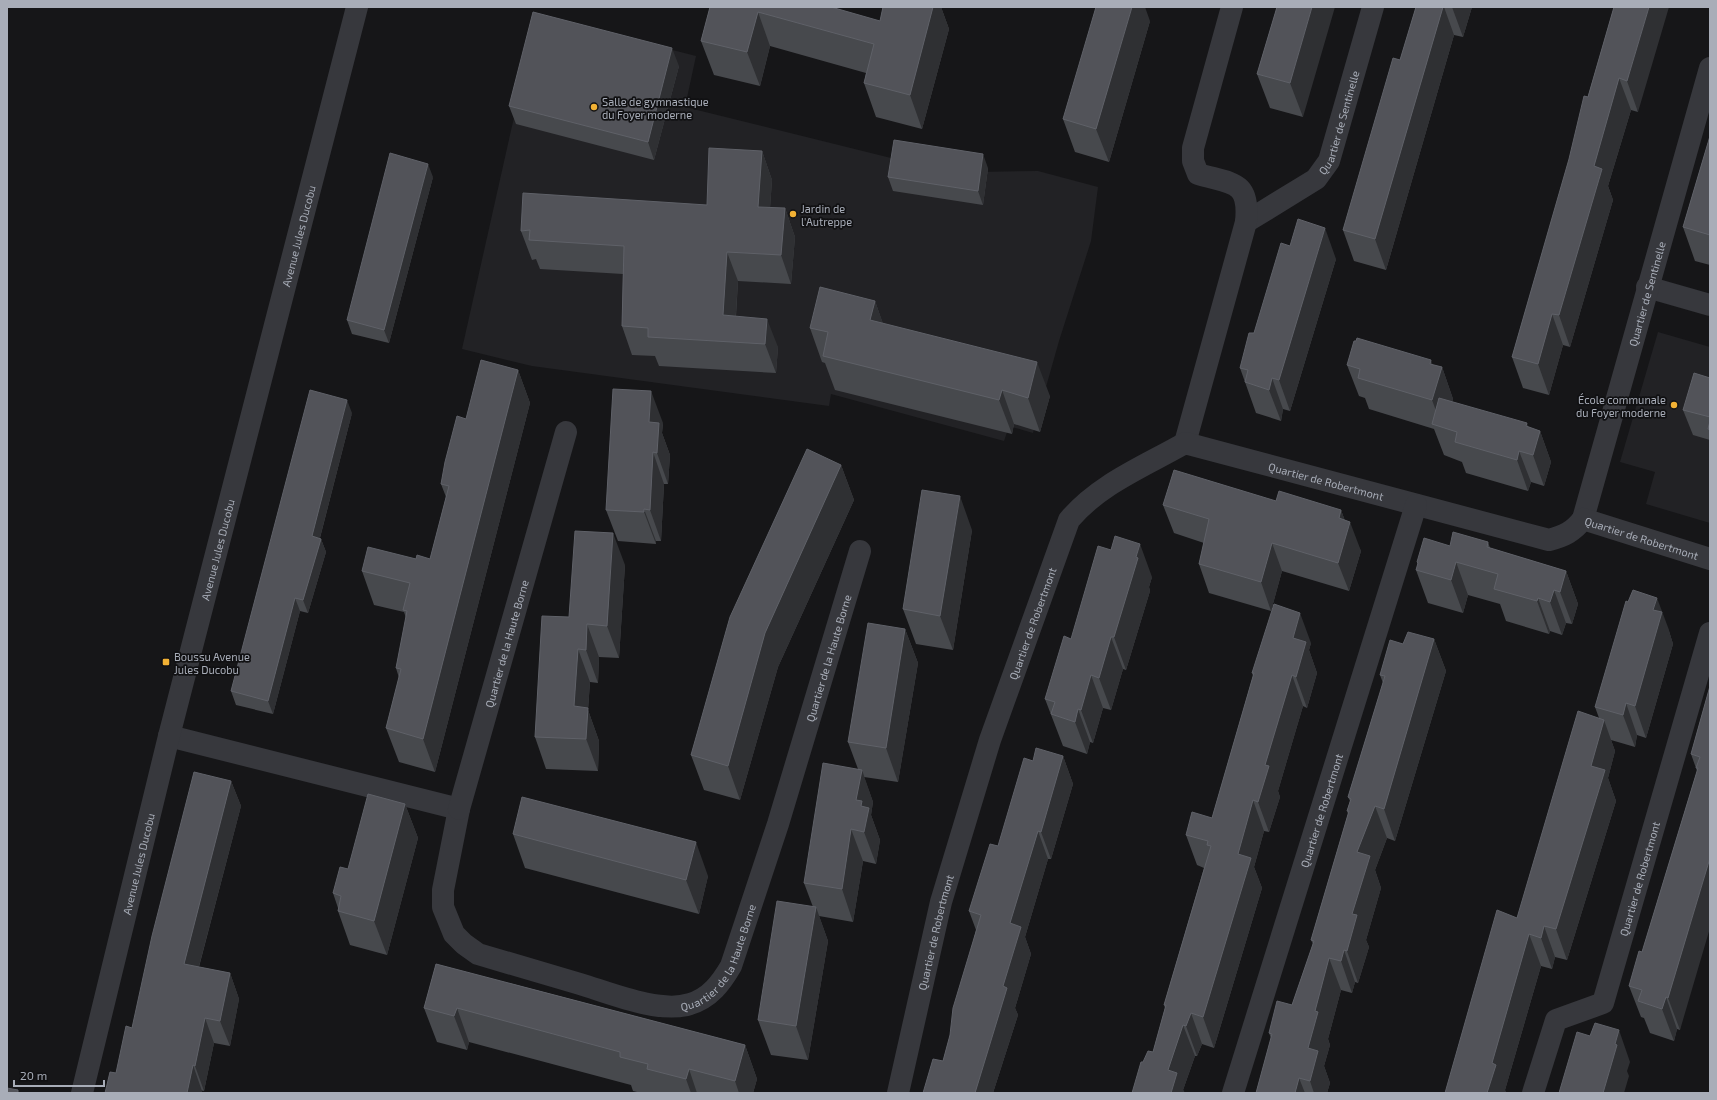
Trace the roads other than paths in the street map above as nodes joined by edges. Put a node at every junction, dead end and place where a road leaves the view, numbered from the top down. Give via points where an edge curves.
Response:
1 (357, 7) edge
2 (1232, 7) edge
3 (1373, 7) edge
4 (1710, 68) edge
5 (1246, 222) junction
6 (1647, 287) junction
7 (1710, 305) edge
8 (566, 432) dead end
9 (1185, 443) junction
10 (1416, 505) junction
11 (1583, 519) junction
12 (860, 551) dead end
13 (1710, 559) edge
14 (1710, 633) edge
15 (169, 736) junction
16 (459, 809) junction
17 (82, 1093) edge
18 (898, 1093) edge
19 (1233, 1093) edge
20 (1533, 1093) edge

1 - 15 street, Avenue Jules Ducobu
2 - 5 street via 1193,148 1193,161 1198,174 1237,186 1244,193 1247,206
3 - 5 street, Quartier de Sentinelle via 1329,161 1316,179
4 - 6 street, Quartier de Sentinelle
5 - 9 street
6 - 7 street
6 - 11 street, Quartier de Sentinelle
8 - 16 street, Quartier de la Haute Borne
9 - 10 street, Quartier de Robertmont
9 - 18 street, Quartier de Robertmont via 1106,487 1082,504 1069,520 990,740 941,902
10 - 11 street, Quartier de Robertmont via 1549,540 1574,530
10 - 19 street, Quartier de Robertmont
11 - 13 street, Quartier de Robertmont
12 - 16 street, Quartier de la Haute Borne via 778,824 734,958 722,982 714,991 691,1004 676,1007 646,1003 478,954 454,934 443,907 443,890
14 - 20 street, Quartier de Robertmont via 1602,1003 1556,1020
15 - 16 street
15 - 17 street, Avenue Jules Ducobu

